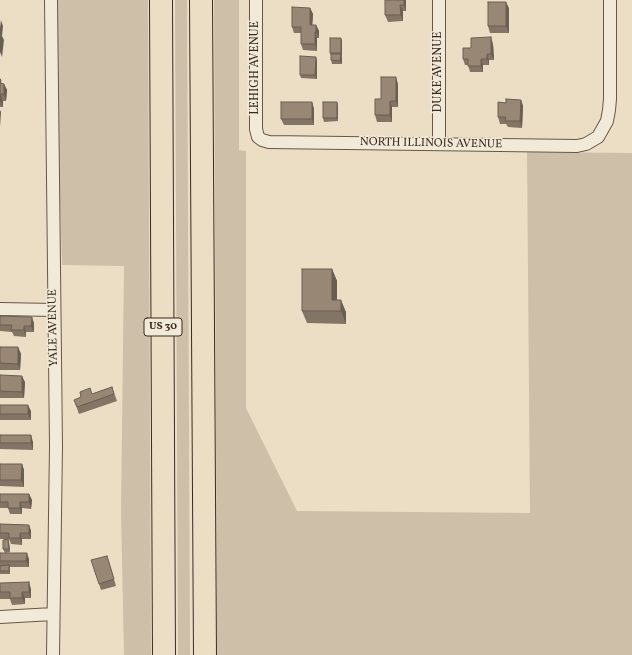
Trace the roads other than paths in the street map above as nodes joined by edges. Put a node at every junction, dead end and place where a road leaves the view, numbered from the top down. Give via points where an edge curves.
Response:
1 (51, 0) edge
2 (161, 0) edge
3 (201, 0) edge
4 (256, 0) edge
5 (439, 0) edge
6 (610, 0) edge
7 (258, 136) joint
8 (439, 144) junction
9 (0, 309) edge
10 (54, 310) junction
11 (53, 614) junction
12 (0, 617) edge
13 (53, 655) edge
14 (164, 655) edge
15 (205, 655) edge

1 - 10 street, YALE AVENUE
2 - 14 highway, US 30
3 - 15 highway
4 - 7 street, LEHIGH AVENUE
5 - 8 street, DUKE AVENUE
6 - 8 street, NORTH ILLINOIS AVENUE via 610,99 607,121 598,136 586,144 577,146
7 - 8 street, NORTH ILLINOIS AVENUE via 269,142
9 - 10 street
10 - 11 street, YALE AVENUE via 56,446
11 - 12 street
11 - 13 street, YALE AVENUE

